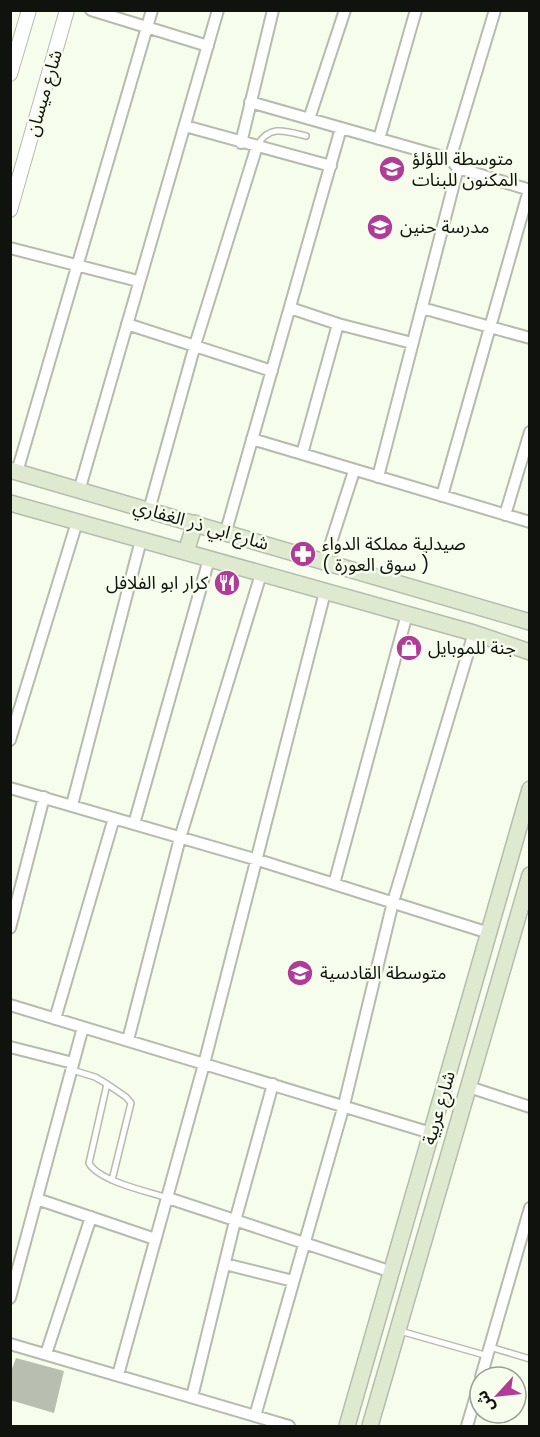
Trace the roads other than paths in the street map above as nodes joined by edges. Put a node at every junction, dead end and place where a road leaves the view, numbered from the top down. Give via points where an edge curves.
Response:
1 (28, 10) edge
2 (67, 10) edge
3 (91, 10) edge
4 (152, 10) edge
5 (218, 10) edge
6 (273, 10) edge
7 (345, 10) edge
8 (417, 10) edge
9 (495, 10) edge
10 (147, 27) junction
11 (16, 37) edge
12 (208, 46) junction
13 (10, 74) edge
14 (250, 102) junction
15 (309, 119) junction
16 (184, 126) junction
17 (341, 128) junction
18 (306, 136) dead end
19 (379, 139) junction
20 (241, 143) junction
21 (256, 146) junction
22 (450, 159) junction
23 (331, 166) junction
24 (458, 168) junction
25 (529, 190) edge
26 (10, 210) edge
27 (10, 248) edge
28 (78, 265) junction
29 (138, 281) junction
30 (290, 308) junction
31 (422, 308) junction
32 (127, 324) junction
33 (338, 324) junction
34 (490, 327) junction
35 (530, 338) edge
36 (412, 343) junction
37 (195, 345) junction
38 (272, 371) junction
39 (530, 432) edge
40 (252, 440) junction
41 (302, 454) junction
42 (14, 471) edge
43 (354, 471) junction
44 (378, 477) junction
45 (80, 491) junction
46 (442, 496) junction
47 (10, 503) edge
48 (149, 510) junction
49 (505, 515) junction
50 (77, 522) junction
51 (530, 522) edge
52 (195, 523) junction
53 (226, 531) junction
54 (141, 540) junction
55 (186, 552) junction
56 (209, 559) junction
57 (325, 561) junction
58 (261, 574) junction
59 (326, 591) junction
60 (406, 614) junction
61 (530, 622) edge
62 (474, 633) junction
63 (530, 652) edge
64 (10, 740) edge
65 (10, 788) edge
66 (530, 789) edge
67 (44, 797) junction
68 (72, 805) junction
69 (114, 818) junction
70 (134, 824) junction
71 (180, 838) junction
72 (258, 860) junction
73 (530, 875) edge
74 (334, 884) junction
75 (526, 901) edge
76 (393, 902) junction
77 (10, 928) edge
78 (489, 933) junction
79 (10, 1005) edge
80 (55, 1018) junction
81 (83, 1027) junction
82 (128, 1040) junction
83 (10, 1047) edge
84 (204, 1064) junction
85 (73, 1066) junction
86 (107, 1084) junction
87 (273, 1084) junction
88 (469, 1087) junction
89 (344, 1105) junction
90 (530, 1107) edge
91 (431, 1133) junction
92 (112, 1180) junction
93 (168, 1198) junction
94 (37, 1199) junction
95 (530, 1208) edge
96 (91, 1217) junction
97 (235, 1221) junction
98 (155, 1239) junction
99 (304, 1242) junction
100 (225, 1264) junction
101 (15, 1265) edge
102 (392, 1272) junction
103 (293, 1281) junction
104 (10, 1298) edge
105 (398, 1330) junction
106 (10, 1344) edge
107 (489, 1352) junction
108 (46, 1354) junction
109 (530, 1359) edge
110 (485, 1365) edge
111 (118, 1375) junction
112 (192, 1397) junction
113 (255, 1416) junction
114 (290, 1426) edge
115 (347, 1426) edge
116 (370, 1426) edge

1 - 11 street, شارع ميسان
2 - 26 street, شارع ميسان
3 - 10 street
4 - 10 street
5 - 12 street
6 - 14 street
7 - 15 street
8 - 19 street
9 - 22 street
10 - 12 street
10 - 28 street
11 - 13 street, شارع ميسان
12 - 16 street
14 - 15 street
14 - 20 street
15 - 17 street
16 - 20 street
16 - 29 street
17 - 19 street
17 - 23 street
18 - 21 lane via 273,130
19 - 22 street
20 - 21 street
21 - 23 street
21 - 37 street
22 - 24 street
23 - 30 street
24 - 25 street
24 - 31 street
25 - 34 street
27 - 28 street
28 - 29 street
28 - 42 street
29 - 32 street
30 - 33 street
30 - 38 street
31 - 34 street
31 - 36 street
32 - 37 street
32 - 45 street
33 - 36 street
33 - 41 street
34 - 35 street
34 - 46 street
36 - 44 street
37 - 38 street
37 - 48 street
38 - 40 street
39 - 49 street
40 - 41 street
40 - 53 street
41 - 43 street
42 - 45 main road, شارع ابي ذر الغفاري
43 - 44 street
43 - 57 street
44 - 46 street
45 - 48 main road, شارع ابي ذر الغفاري
46 - 49 street
47 - 50 main road, شارع ابي ذر الغفاري
48 - 52 main road, شارع ابي ذر الغفاري
49 - 51 street
50 - 54 main road, شارع ابي ذر الغفاري
50 - 64 street
52 - 53 main road, شارع ابي ذر الغفاري
52 - 55 main road
53 - 57 main road, شارع ابي ذر الغفاري
54 - 55 main road, شارع ابي ذر الغفاري
54 - 68 street
55 - 56 main road, شارع ابي ذر الغفاري
56 - 58 main road, شارع ابي ذر الغفاري
56 - 70 street
57 - 61 main road, شارع ابي ذر الغفاري
58 - 59 main road, شارع ابي ذر الغفاري
58 - 71 street
59 - 60 main road, شارع ابي ذر الغفاري
59 - 72 street
60 - 62 main road, شارع ابي ذر الغفاري
60 - 74 street
62 - 63 main road, شارع ابي ذر الغفاري
62 - 76 street
65 - 67 street
66 - 78 main road, شارع عربية
67 - 68 street
67 - 77 street
68 - 69 street
69 - 70 street
69 - 80 street
70 - 71 street
71 - 72 street
71 - 82 street
72 - 74 street
72 - 84 street
73 - 75 main road, شارع عربية
74 - 76 street
75 - 88 main road, شارع عربية
76 - 78 street
76 - 89 street
78 - 91 main road, شارع عربية
79 - 80 street
80 - 81 street
81 - 82 street
81 - 85 street
82 - 84 street
83 - 85 street
84 - 87 street
84 - 93 street
85 - 86 lane
85 - 94 street
86 - 92 lane via 131,1103
86 - 92 lane via 89,1163 96,1172
87 - 89 street
87 - 97 street
88 - 90 street
88 - 105 main road, شارع عربية
89 - 91 street
89 - 99 street
91 - 102 main road, شارع عربية
92 - 93 lane
93 - 97 street
93 - 98 street
94 - 96 street
94 - 101 street
95 - 107 street
96 - 98 street
96 - 108 street
97 - 99 street
97 - 100 street
98 - 111 street
99 - 102 street
99 - 103 street
100 - 103 street
100 - 112 street
101 - 104 street
102 - 115 main road, شارع عربية
103 - 113 street
105 - 107 lane
105 - 116 main road, شارع عربية
106 - 108 street
107 - 109 lane
107 - 110 street
108 - 111 street
111 - 112 street
112 - 113 street
113 - 114 street

